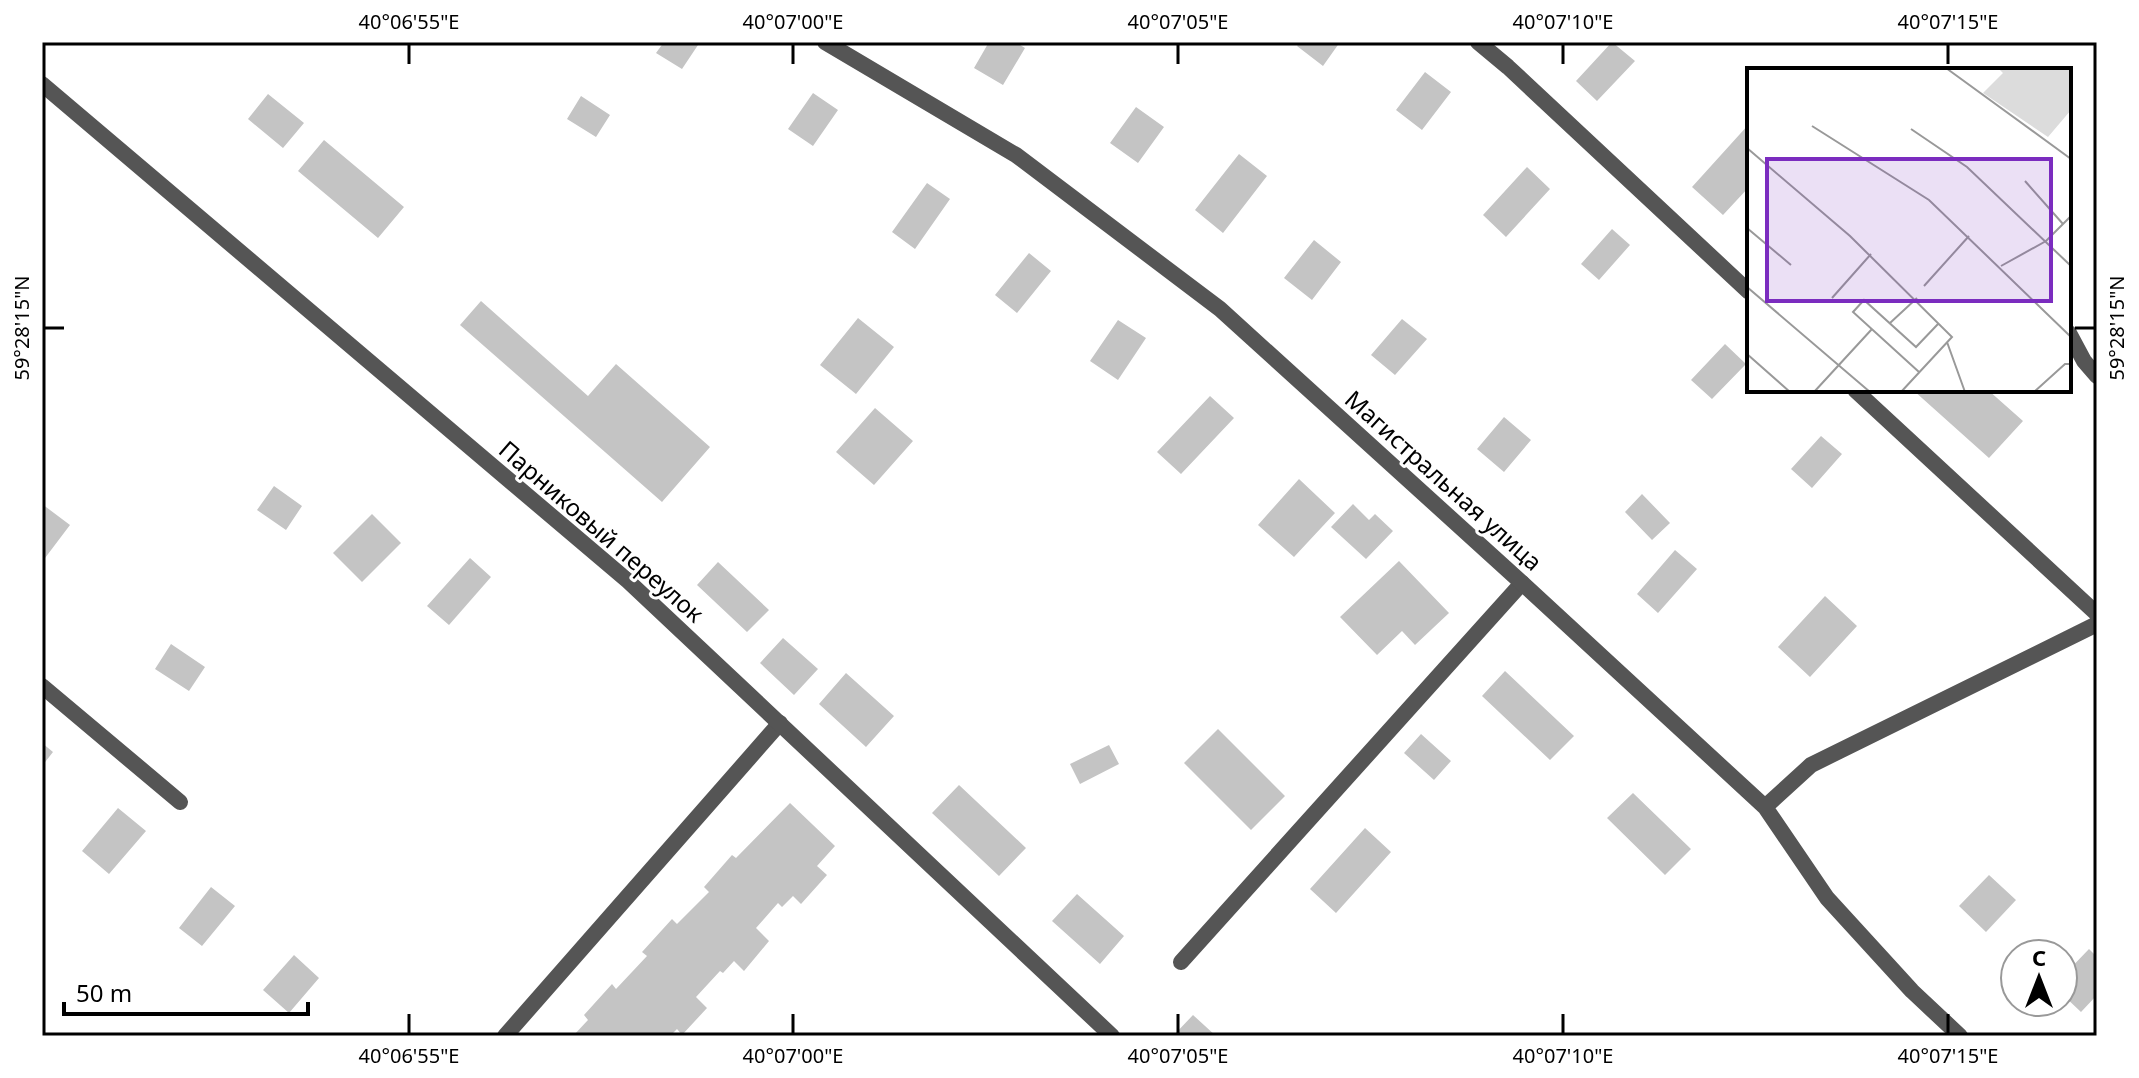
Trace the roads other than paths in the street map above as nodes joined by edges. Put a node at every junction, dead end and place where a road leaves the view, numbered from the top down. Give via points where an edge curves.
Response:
1 (825, 42) edge
2 (1478, 42) edge
3 (42, 84) edge
4 (1747, 290) edge
5 (2071, 337) edge
6 (2097, 376) edge
7 (1857, 392) edge
8 (1522, 583) junction
9 (2097, 614) edge
10 (2097, 624) edge
11 (42, 686) edge
12 (780, 723) junction
13 (180, 802) dead end
14 (1765, 807) junction
15 (1181, 962) dead end
16 (505, 1036) edge
17 (1112, 1036) edge
18 (1960, 1036) edge

1 - 8 street, Магистральная улица via 1016,155 1220,309
2 - 4 street
3 - 12 street, Парниковый переулок via 628,581
5 - 6 street
7 - 9 street
8 - 14 street, Магистральная улица
8 - 15 street
10 - 14 street via 1811,765
11 - 13 street
12 - 16 street
12 - 17 street, Парниковый переулок
14 - 18 street, Магистральная улица via 1827,898

